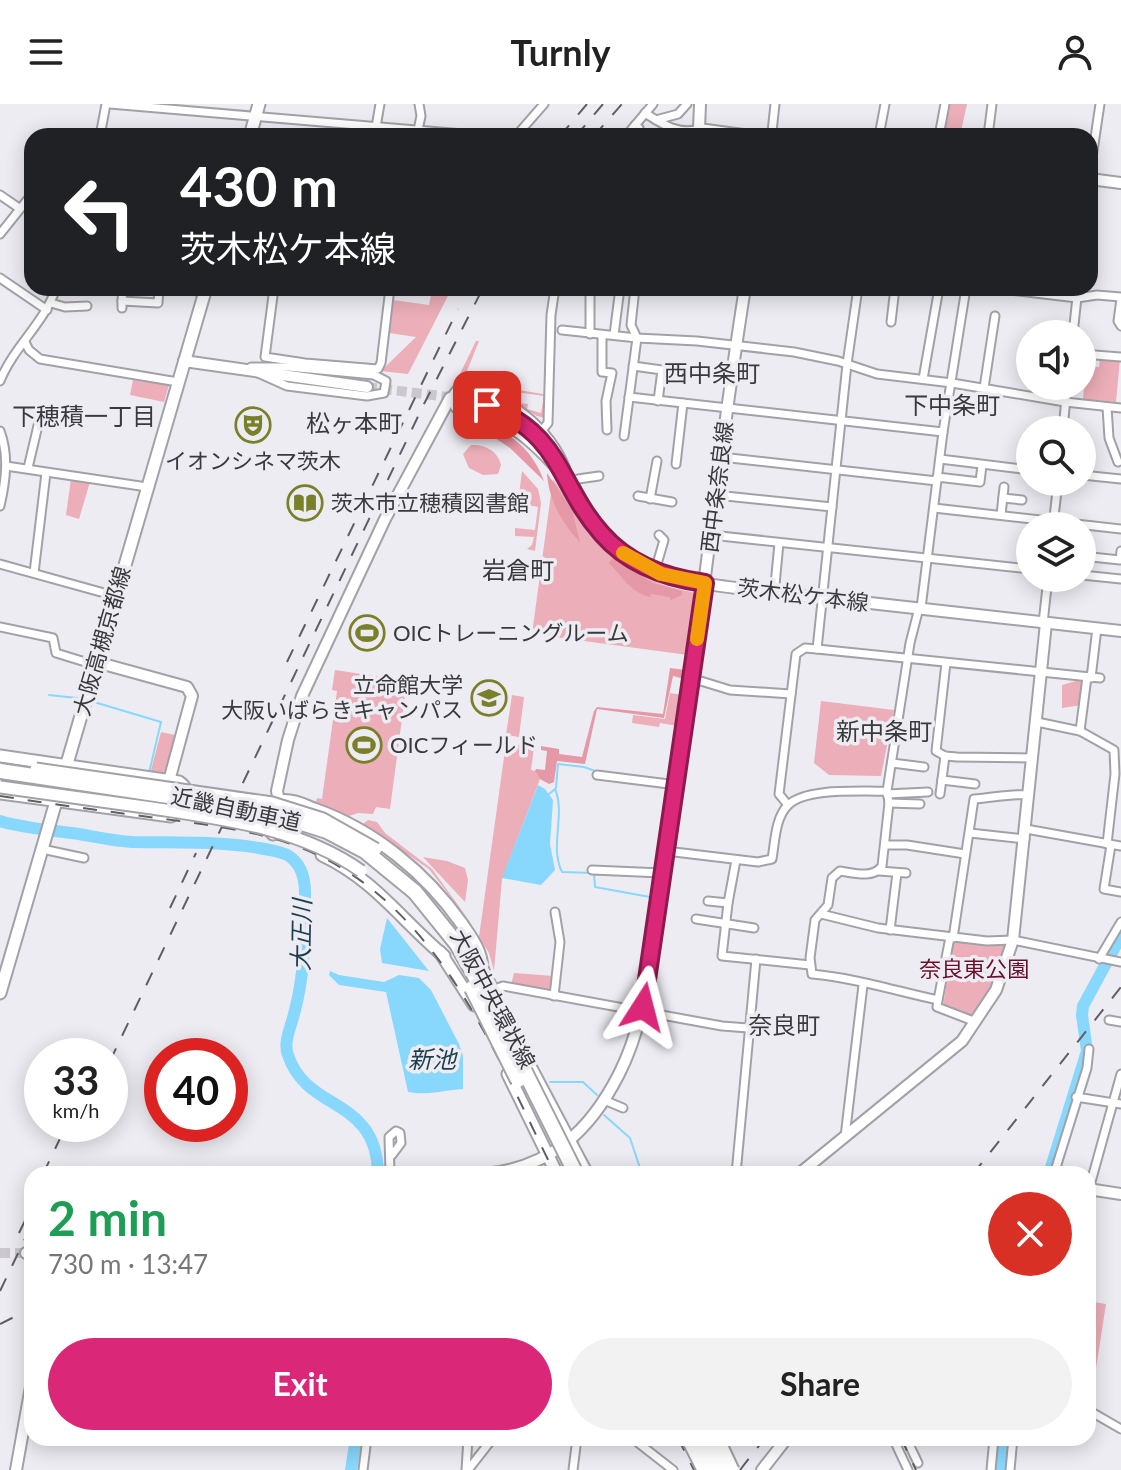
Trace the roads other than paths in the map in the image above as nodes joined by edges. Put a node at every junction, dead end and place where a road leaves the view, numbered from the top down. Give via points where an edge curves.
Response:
1 (108, 104) edge
2 (380, 104) edge
3 (419, 104) edge
4 (544, 104) edge
5 (653, 104) edge
6 (687, 104) edge
7 (700, 104) edge
8 (775, 104) edge
9 (885, 104) edge
10 (945, 104) edge
11 (992, 104) edge
12 (1100, 104) edge
13 (169, 106) edge
14 (258, 110) edge
15 (645, 113) junction
16 (656, 120) junction
17 (635, 125) junction
18 (376, 127) junction
19 (102, 128) edge
20 (390, 128) edge
21 (418, 128) edge
22 (523, 128) edge
23 (633, 128) edge
24 (639, 128) edge
25 (670, 128) edge
26 (699, 128) edge
27 (772, 128) edge
28 (880, 128) edge
29 (940, 128) edge
30 (989, 128) edge
31 (1096, 128) edge
32 (1098, 180) edge
33 (1121, 183) edge
34 (0, 195) edge
35 (24, 203) edge
36 (19, 208) junction
37 (0, 234) edge
38 (0, 278) edge
39 (24, 292) edge
40 (1098, 295) edge
41 (32, 296) edge
42 (53, 296) edge
43 (123, 296) edge
44 (158, 296) edge
45 (204, 296) edge
46 (273, 296) edge
47 (389, 296) edge
48 (554, 296) edge
49 (590, 296) edge
50 (619, 296) edge
51 (634, 296) edge
52 (744, 296) edge
53 (857, 296) edge
54 (894, 296) edge
55 (938, 296) edge
56 (965, 296) edge
57 (1060, 296) edge
58 (1090, 296) edge
59 (1077, 298) junction
60 (1121, 298) edge
61 (49, 306) junction
62 (87, 306) dead end
63 (995, 316) dead end
64 (1075, 320) edge
65 (891, 322) dead end
66 (1121, 326) edge
67 (562, 330) dead end
68 (590, 334) junction
69 (602, 335) junction
70 (614, 335) junction
71 (637, 338) junction
72 (25, 342) junction
73 (736, 347) junction
74 (1096, 355) edge
75 (1121, 357) edge
76 (184, 361) junction
77 (847, 364) junction
78 (633, 366) junction
79 (233, 369) junction
80 (258, 373) junction
81 (923, 379) junction
82 (0, 381) edge
83 (178, 382) junction
84 (952, 383) junction
85 (367, 387) tunnel mouth
86 (984, 388) junction
87 (629, 397) junction
88 (465, 399) tunnel mouth
89 (658, 401) junction
90 (1065, 402) junction
91 (683, 403) junction
92 (450, 405) junction
93 (1107, 407) junction
94 (727, 408) junction
95 (1121, 408) edge
96 (1064, 416) edge
97 (40, 417) dead end
98 (841, 421) junction
99 (543, 429) junction
100 (607, 430) dead end
101 (0, 431) edge
102 (943, 432) junction
103 (624, 436) dead end
104 (721, 457) junction
105 (940, 459) junction
106 (657, 461) dead end
107 (1118, 462) dead end
108 (676, 464) dead end
109 (982, 465) junction
110 (6, 466) junction
111 (28, 468) junction
112 (1016, 469) edge
113 (835, 470) junction
114 (46, 473) junction
115 (599, 476) dead end
116 (1096, 476) edge
117 (937, 479) junction
118 (1121, 479) edge
119 (571, 485) junction
120 (147, 487) junction
121 (1004, 487) dead end
122 (2, 491) edge
123 (716, 495) junction
124 (638, 496) dead end
125 (43, 498) junction
126 (1003, 498) junction
127 (55, 499) dead end
128 (650, 499) junction
129 (1022, 500) dead end
130 (672, 502) dead end
131 (0, 506) edge
132 (832, 507) junction
133 (934, 508) junction
134 (1001, 515) junction
135 (1016, 518) edge
136 (1096, 527) edge
137 (1121, 529) edge
138 (659, 535) dead end
139 (711, 535) junction
140 (779, 543) junction
141 (829, 548) junction
142 (1121, 551) edge
143 (1096, 557) edge
144 (927, 558) junction
145 (0, 564) edge
146 (1016, 568) edge
147 (655, 571) junction
148 (34, 573) junction
149 (1096, 576) edge
150 (1121, 579) edge
151 (705, 583) junction
152 (775, 585) dead end
153 (1047, 592) edge
154 (115, 596) junction
155 (823, 598) junction
156 (920, 608) junction
157 (1045, 623) junction
158 (0, 627) edge
159 (1097, 628) junction
160 (1121, 631) edge
161 (817, 649) junction
162 (908, 658) junction
163 (96, 663) junction
164 (946, 663) junction
165 (1042, 674) junction
166 (691, 678) junction
167 (1093, 678) junction
168 (791, 694) junction
169 (1037, 722) junction
170 (1080, 731) junction
171 (0, 756) edge
172 (945, 756) junction
173 (1033, 758) junction
174 (892, 763) junction
175 (0, 764) edge
176 (66, 766) junction
177 (924, 767) dead end
178 (0, 771) edge
179 (597, 775) dead end
180 (0, 779) edge
181 (942, 780) junction
182 (169, 781) junction
183 (975, 784) dead end
184 (677, 785) junction
185 (0, 787) edge
186 (928, 792) dead end
187 (0, 793) edge
188 (940, 794) dead end
189 (1029, 795) junction
190 (888, 796) junction
191 (56, 801) junction
192 (279, 801) junction
193 (920, 804) dead end
194 (788, 805) junction
195 (970, 833) junction
196 (1025, 834) junction
197 (43, 843) junction
198 (885, 845) junction
199 (1109, 845) junction
200 (1121, 846) edge
201 (666, 851) junction
202 (965, 854) junction
203 (84, 858) dead end
204 (736, 860) junction
205 (592, 870) dead end
206 (879, 871) junction
207 (662, 873) junction
208 (897, 873) junction
209 (906, 873) dead end
210 (1121, 892) edge
211 (708, 901) dead end
212 (728, 903) junction
213 (555, 912) dead end
214 (821, 914) junction
215 (696, 919) dead end
216 (1121, 922) edge
217 (726, 924) junction
218 (754, 928) dead end
219 (890, 930) junction
220 (951, 938) junction
221 (1013, 940) junction
222 (444, 956) junction
223 (756, 959) junction
224 (1102, 959) junction
225 (1120, 959) edge
226 (810, 965) junction
227 (482, 968) junction
228 (863, 985) junction
229 (492, 990) junction
230 (0, 993) edge
231 (554, 996) junction
232 (938, 1000) junction
233 (642, 1011) junction
234 (1109, 1020) dead end
235 (976, 1022) junction
236 (1121, 1022) edge
237 (748, 1028) junction
238 (1089, 1049) dead end
239 (1121, 1074) edge
240 (1076, 1097) junction
241 (604, 1100) junction
242 (1117, 1103) edge
243 (623, 1108) dead end
244 (845, 1137) junction
245 (559, 1149) junction
246 (392, 1155) dead end
247 (391, 1166) edge
248 (526, 1166) edge
249 (558, 1166) edge
250 (567, 1166) edge
251 (567, 1166) edge
252 (567, 1166) edge
253 (578, 1166) edge
254 (737, 1166) edge
255 (809, 1166) edge
256 (1056, 1166) edge
257 (1096, 1168) edge
258 (1096, 1190) edge
259 (1121, 1194) edge
260 (1096, 1415) edge
261 (24, 1426) edge
262 (1121, 1429) edge
263 (366, 1446) edge
264 (468, 1446) edge
265 (486, 1446) edge
266 (576, 1446) edge
267 (649, 1446) edge
268 (689, 1446) edge
269 (698, 1446) edge
270 (712, 1446) edge
271 (718, 1446) edge
272 (722, 1446) edge
273 (781, 1446) edge
274 (897, 1446) edge
275 (910, 1446) edge
276 (993, 1446) edge
277 (1012, 1446) edge
278 (918, 1463) dead end
279 (702, 1469) edge
280 (16, 1470) edge
281 (363, 1470) edge
282 (467, 1470) edge
283 (573, 1470) edge
284 (673, 1470) edge
285 (724, 1470) edge
286 (733, 1470) edge
287 (762, 1470) edge
288 (908, 1470) edge
289 (991, 1470) edge
290 (1010, 1470) edge

1 - 13 street
1 - 19 street
2 - 18 street
3 - 21 street
4 - 22 street
5 - 15 street
6 - 16 street via 678,114
7 - 26 street
8 - 27 street
9 - 28 street
10 - 29 street
11 - 30 street
12 - 31 street
13 - 14 street
14 - 18 street
15 - 16 street
15 - 17 street
16 - 25 street
17 - 23 street
17 - 24 street
18 - 20 street
32 - 33 street
34 - 36 street
35 - 36 street
36 - 37 street
38 - 39 street
40 - 60 street
41 - 61 street
42 - 61 street
43 - 44 street via 122,305 158,303
45 - 76 main road, 大阪高槻京都線
46 - 47 street via 265,357 373,369 381,367
48 - 99 street via 548,423
49 - 68 street
50 - 70 street
51 - 71 street via 631,325
52 - 73 street, 西中条奈良線
53 - 77 street
54 - 65 street
55 - 81 street
56 - 84 street
57 - 59 street
58 - 59 street
59 - 64 street
60 - 66 street
61 - 62 street
61 - 72 street
63 - 86 street
67 - 68 street
68 - 69 street
69 - 70 street
69 - 100 street via 602,372 612,373
70 - 71 street
71 - 73 street
71 - 78 street
72 - 82 street
72 - 83 street via 40,359
73 - 77 street
73 - 94 street, 西中条奈良線
74 - 75 street
76 - 79 street
76 - 83 main road, 大阪高槻京都線
77 - 81 street via 877,374
77 - 98 street
78 - 87 street
78 - 89 street via 662,370
79 - 80 street
79 - 80 street via 289,367 374,375 387,387 384,393 367,396 287,386
80 - 85 street
81 - 84 street
83 - 120 main road, 大阪高槻京都線
84 - 86 street
84 - 102 street
86 - 90 street
87 - 89 street
87 - 103 street
88 - 119 street, 茨木松ケ本線 via 524,424 548,447
89 - 91 street
90 - 93 street
90 - 96 street
91 - 94 street
91 - 108 street
92 - 99 street via 459,390 492,398
92 - 119 street via 513,428
92 - 192 street via 385,519 302,696 288,740
93 - 95 street
93 - 107 street via 1109,438
94 - 98 street
94 - 104 street, 西中条奈良線
97 - 111 street
98 - 102 street
98 - 113 street
99 - 119 street
101 - 110 street
102 - 105 street
104 - 113 street
104 - 123 street, 西中条奈良線
105 - 109 street
105 - 117 street
106 - 128 street
109 - 112 street
109 - 117 street via 980,482
110 - 111 street
110 - 122 street
111 - 114 street
113 - 117 street
113 - 132 street
114 - 120 street
114 - 125 street
115 - 119 street
116 - 118 street
117 - 133 street
119 - 147 street, 茨木松ケ本線 via 603,535
120 - 154 main road, 大阪高槻京都線
121 - 126 street
122 - 131 street
123 - 132 street
123 - 139 street, 西中条奈良線
124 - 128 street
125 - 127 street
125 - 148 street
126 - 129 street
126 - 134 street
128 - 130 street
132 - 141 street
133 - 134 street
133 - 144 street
134 - 135 street
136 - 137 street
138 - 147 street via 664,540
139 - 140 street
139 - 151 street, 西中条奈良線
140 - 141 street
140 - 152 street
141 - 144 street
141 - 155 street
142 - 143 street via 1120,560
144 - 146 street
144 - 156 street
145 - 148 street
147 - 151 street, 茨木松ケ本線
148 - 154 street
149 - 150 street
151 - 155 street, 茨木松ケ本線
151 - 166 street, 西中条奈良線
153 - 157 street
154 - 163 main road, 大阪高槻京都線
155 - 156 street, 茨木松ケ本線
155 - 161 street
156 - 157 street, 茨木松ケ本線
156 - 162 street
157 - 159 street, 茨木松ケ本線
157 - 165 street
158 - 163 street via 53,638 56,653
159 - 160 street, 茨木松ケ本線
159 - 167 street
161 - 162 street
161 - 168 street via 796,654
162 - 164 street
162 - 174 street
163 - 176 main road, 大阪高槻京都線
163 - 182 street via 190,691
164 - 165 street
164 - 172 street via 934,747
165 - 167 street
165 - 169 street
166 - 168 street via 730,690
166 - 184 street, 西中条奈良線
167 - 170 street
168 - 194 street via 779,794
169 - 170 street
169 - 173 street
170 - 199 street via 1116,753
171 - 176 main road
172 - 173 street
172 - 181 street
173 - 189 street
174 - 177 street
174 - 190 street
175 - 227 main road, 大阪中央環状線, bridge via 272,803 323,819 409,874 431,895
176 - 182 main road
176 - 191 main road, 大阪高槻京都線
178 - 250 highway, 近畿自動車道, bridge via 261,810 327,831 365,851 415,892 457,944
179 - 184 street
180 - 251 highway, 近畿自動車道, bridge via 259,818 323,839 378,872 422,913 461,968
181 - 183 street
181 - 188 street
182 - 191 main road via 184,786 187,793 185,804 171,816
184 - 201 street, 西中条奈良線
185 - 222 main road, 大阪中央環状線, bridge via 233,820 302,841 361,871 404,907
186 - 190 street
187 - 191 main road
189 - 195 street via 974,799
189 - 196 street
190 - 193 street
190 - 194 street via 820,794
190 - 198 street
191 - 197 main road, 大阪高槻京都線
192 - 222 main road via 268,815 269,831 362,878
192 - 227 main road via 291,800 330,815 405,861 458,918 481,954
194 - 204 street via 779,819 772,859
195 - 196 street
195 - 202 street
196 - 199 street
196 - 221 street
197 - 203 street
197 - 230 main road, 大阪高槻京都線
198 - 202 street
198 - 206 street
199 - 200 street
199 - 210 street via 1104,889
201 - 204 street
201 - 207 street, 西中条奈良線
202 - 220 street
204 - 212 street
205 - 207 street
206 - 208 street
206 - 214 street via 840,871 832,878 828,905
207 - 233 street, 西中条奈良線
208 - 209 street
208 - 219 street
211 - 212 street
212 - 217 street
213 - 231 street via 560,942
214 - 219 street
214 - 226 street via 815,920
215 - 217 street
216 - 224 street
217 - 218 street
217 - 223 street via 722,956
219 - 220 street
220 - 221 street
220 - 232 street
221 - 224 street
221 - 235 street via 996,990
222 - 245 main road, 大阪中央環状線
223 - 226 street
223 - 237 street
224 - 225 street
226 - 228 street via 812,974 850,978
227 - 229 main road, 大阪中央環状線
228 - 232 street
228 - 244 street
229 - 231 street via 503,986
229 - 245 main road, 大阪中央環状線
231 - 233 street
232 - 235 street via 937,1007
233 - 237 street
233 - 241 street, 西中条奈良線 via 627,1057
234 - 236 street
235 - 244 street via 962,1041
237 - 254 street
238 - 240 street
239 - 242 street
240 - 242 street
240 - 256 street
241 - 243 street
241 - 245 street, 西中条奈良線
242 - 257 street
244 - 255 street
245 - 248 street
245 - 249 main road, 大阪中央環状線
245 - 252 street
245 - 253 main road, 大阪中央環状線
246 - 247 street
258 - 259 street
260 - 262 street
261 - 280 street
263 - 281 street
264 - 282 street
265 - 282 street
266 - 283 street
267 - 284 street
268 - 279 main road, bridge
269 - 279 highway, bridge
270 - 285 highway, bridge
271 - 279 street
272 - 286 main road, bridge
273 - 287 street
274 - 288 street
275 - 278 street
276 - 289 street
277 - 290 street

